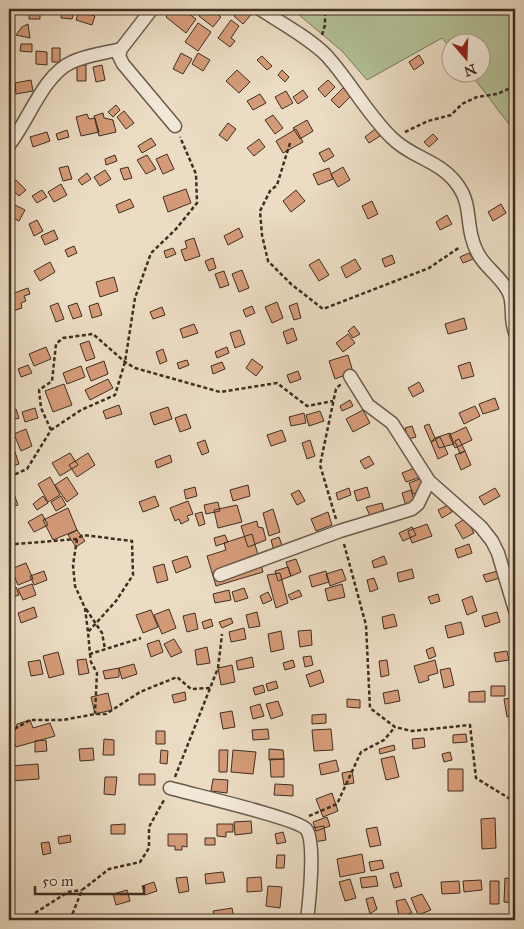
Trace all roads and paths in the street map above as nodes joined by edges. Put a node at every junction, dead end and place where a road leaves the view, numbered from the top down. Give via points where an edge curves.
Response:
1 (152, 9) edge
2 (260, 9) edge
3 (325, 9) edge
4 (318, 48) junction
5 (121, 49) junction
6 (515, 86) edge
7 (175, 126) joint
8 (392, 138) junction
9 (290, 143) dead end
10 (9, 145) edge
11 (472, 238) junction
12 (515, 332) edge
13 (125, 362) junction
14 (350, 376) joint
15 (333, 401) junction
16 (51, 430) junction
17 (9, 476) edge
18 (429, 481) junction
19 (340, 531) junction
20 (77, 539) junction
21 (9, 541) edge
22 (220, 575) dead end
23 (85, 608) junction
24 (515, 610) edge
25 (96, 622) junction
26 (88, 632) junction
27 (142, 638) dead end
28 (9, 646) edge
29 (105, 650) junction
30 (90, 654) junction
31 (9, 674) edge
32 (210, 688) dead end
33 (95, 714) junction
34 (395, 727) junction
35 (9, 732) edge
36 (170, 788) dead end
37 (515, 802) edge
38 (305, 829) junction
39 (82, 890) dead end
40 (24, 920) edge
41 (307, 920) edge

1 - 5 street
2 - 4 street
3 - 4 path via 325,25
4 - 8 street
5 - 7 street via 123,64
5 - 10 street via 73,61 60,69 50,79
6 - 8 path via 497,94 477,97 462,104 451,116 428,121
7 - 13 path via 196,174 197,203 151,253 135,298
8 - 11 street via 449,174 467,204
9 - 11 path via 277,185 270,191 260,211 262,235 268,261 323,309 429,268
11 - 12 street via 486,267 508,290
13 - 15 path via 220,392 277,383 307,406
13 - 16 path via 115,395 81,410
13 - 16 path via 93,334 63,338 56,344 52,381 39,390 41,408
14 - 15 path via 336,389
14 - 18 street via 368,405 392,423
15 - 19 path via 320,465
16 - 17 path via 26,469
18 - 19 street via 418,504 412,509
18 - 24 street via 481,527 492,541
19 - 22 street
19 - 34 path via 366,625 370,708
20 - 21 path via 16,544
20 - 23 path via 73,565 75,586
20 - 25 path via 83,535 132,541 133,575 116,602
23 - 25 path
23 - 26 path
25 - 26 path
25 - 29 path
26 - 30 path
27 - 29 path
28 - 31 path via 14,660
29 - 30 path
30 - 33 path via 97,673
32 - 33 path via 191,689 177,676 140,692 106,714
33 - 35 path via 63,720 30,720
34 - 37 path via 412,731 470,724 476,778
34 - 38 path via 384,740 361,752 337,804 308,816
36 - 38 street via 285,819
38 - 41 street via 309,836 311,880
39 - 40 path via 68,892

